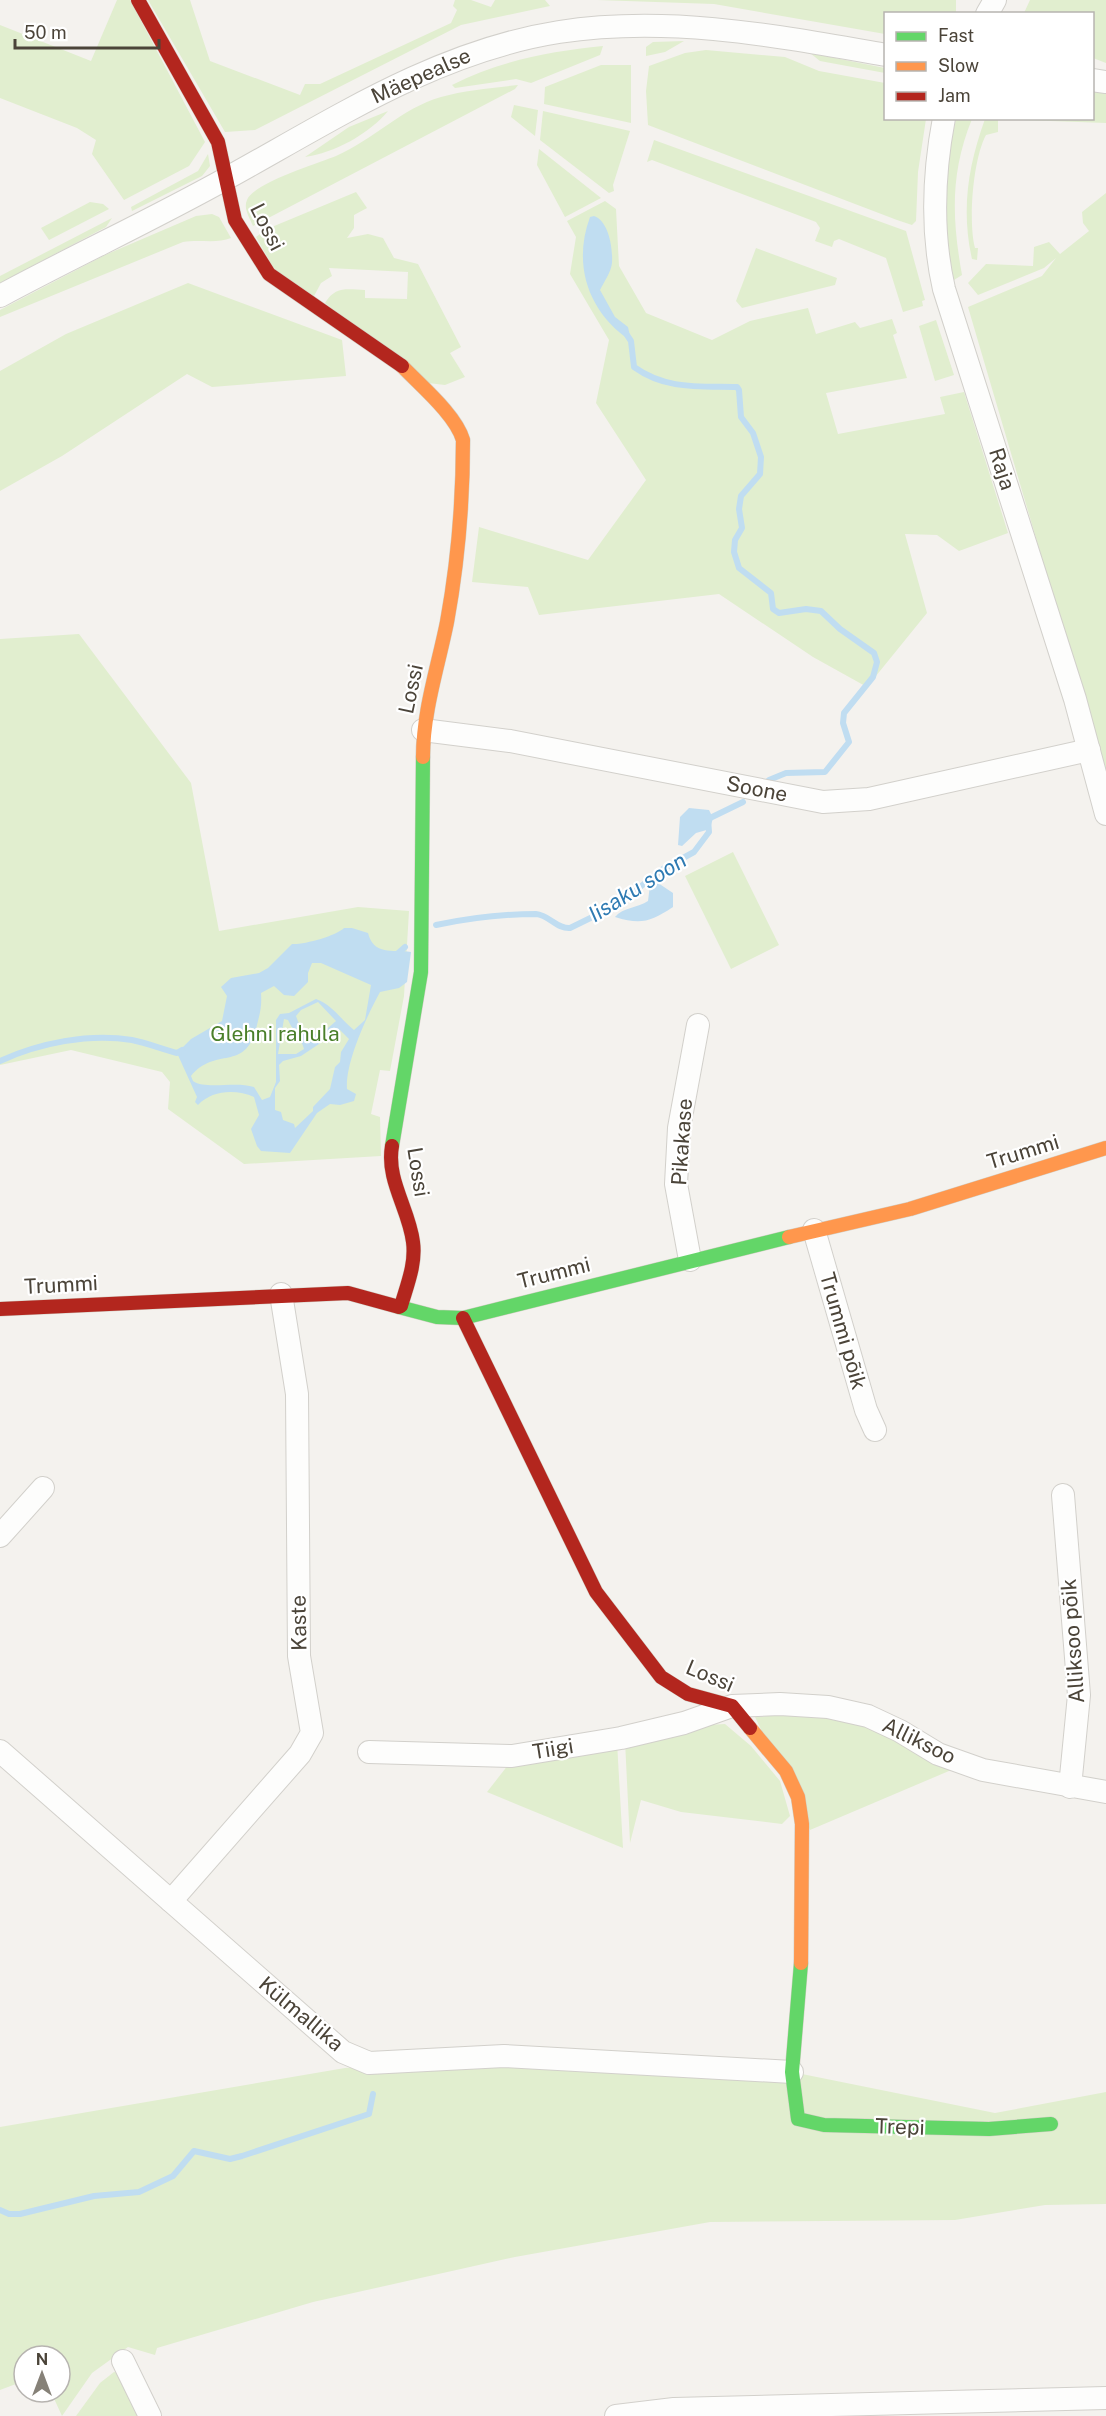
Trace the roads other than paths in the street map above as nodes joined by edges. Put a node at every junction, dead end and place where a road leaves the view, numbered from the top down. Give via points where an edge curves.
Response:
1 (138, 0) edge
2 (884, 55) edge
3 (944, 120) edge
4 (227, 178) junction
5 (0, 296) edge
6 (423, 730) junction
7 (1089, 750) junction
8 (1106, 814) edge
9 (698, 1025) dead end
10 (1106, 1148) edge
11 (814, 1230) junction
12 (690, 1260) junction
13 (281, 1294) junction
14 (401, 1306) junction
15 (0, 1309) edge
16 (463, 1318) junction
17 (875, 1430) dead end
18 (43, 1488) dead end
19 (1063, 1495) dead end
20 (0, 1536) edge
21 (732, 1706) junction
22 (0, 1751) edge
23 (369, 1752) dead end
24 (1070, 1787) junction
25 (1106, 1792) edge
26 (171, 1901) junction
27 (792, 2072) junction
28 (1051, 2124) dead end
29 (123, 2361) dead end
30 (1106, 2398) edge
31 (992, 2399) junction
32 (150, 2416) edge
33 (616, 2416) edge
34 (972, 2416) edge

1 - 4 street, Lossi via 218,142
2 - 4 street, Mäepealse via 741,30 637,26 559,32 474,52 405,82 354,106
3 - 7 street, Raja via 934,208 941,273
4 - 5 street, Mäepealse
4 - 6 street, Lossi via 235,220 269,274 400,364 461,433 463,496 447,620
6 - 7 street, Soone via 510,741 823,802 869,799
6 - 14 street, Lossi via 421,972 390,1156 395,1186 413,1240 411,1276
7 - 8 street, Raja
9 - 12 street, Pikakase via 679,1128 676,1184
10 - 11 street, Trummi via 909,1209
11 - 12 street, Trummi
11 - 17 street, Trummi põik
12 - 16 street, Trummi
13 - 14 street, Trummi via 348,1293
13 - 15 street, Trummi
13 - 26 street, Kaste via 297,1395 299,1656 312,1733 300,1754
14 - 16 street, Trummi via 437,1317
16 - 21 street, Lossi via 596,1592 661,1677 688,1694
18 - 20 street
19 - 24 street, Alliksoo põik via 1079,1695
21 - 23 street, Tiigi via 684,1723 621,1738 512,1756
21 - 24 street, Alliksoo via 828,1707 868,1716 949,1758 983,1770
21 - 27 street, Lossi via 786,1771 798,1797 802,1824 801,1970
22 - 26 street, Külmallika
24 - 25 street, Alliksoo
26 - 27 street, Külmallika via 343,2052 369,2062 504,2056
27 - 28 street, Trepi via 798,2119 824,2125 989,2129
29 - 32 street
30 - 31 street
31 - 33 street via 684,2409
31 - 34 street

